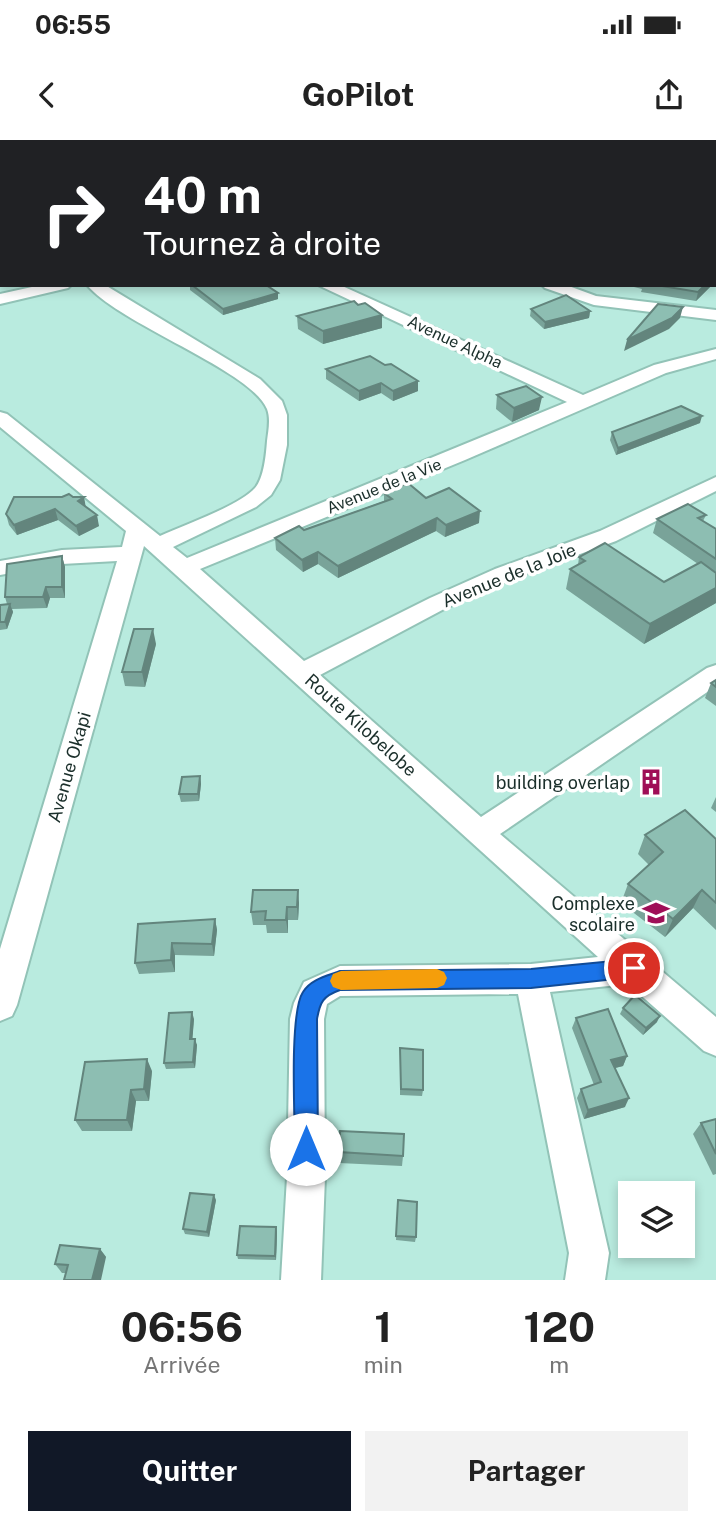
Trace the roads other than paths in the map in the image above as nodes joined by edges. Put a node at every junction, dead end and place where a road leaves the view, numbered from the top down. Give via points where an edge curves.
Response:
1 (54, 287) edge
2 (98, 287) edge
3 (331, 287) edge
4 (562, 287) edge
5 (591, 292) edge
6 (0, 299) edge
7 (716, 315) edge
8 (716, 354) edge
9 (582, 402) junction
10 (0, 418) edge
11 (716, 483) edge
12 (143, 542) junction
13 (184, 567) junction
14 (0, 568) edge
15 (304, 673) junction
16 (716, 674) edge
17 (479, 833) junction
18 (634, 968) junction
19 (531, 979) junction
20 (0, 1005) edge
21 (711, 1028) edge
22 (301, 1280) edge
23 (585, 1280) edge

1 - 6 street
2 - 12 street via 254,383 275,405 278,415 277,446 264,491 249,503
3 - 9 street, Avenue Alpha
4 - 5 street
5 - 7 street
8 - 9 street, Avenue de la Vie via 660,369
9 - 13 street, Avenue de la Vie
10 - 12 street, Route Kilobelobe
11 - 15 street, Avenue de la Joie via 608,536 503,574 428,608
12 - 13 street, Route Kilobelobe
12 - 14 street
12 - 20 street, Avenue Okapi
13 - 15 street, Route Kilobelobe
15 - 17 street, Route Kilobelobe
16 - 17 street
17 - 18 street, Route Kilobelobe
18 - 19 street
18 - 21 street, Route Kilobelobe
19 - 22 street via 340,981 310,998
19 - 23 street via 589,1253

